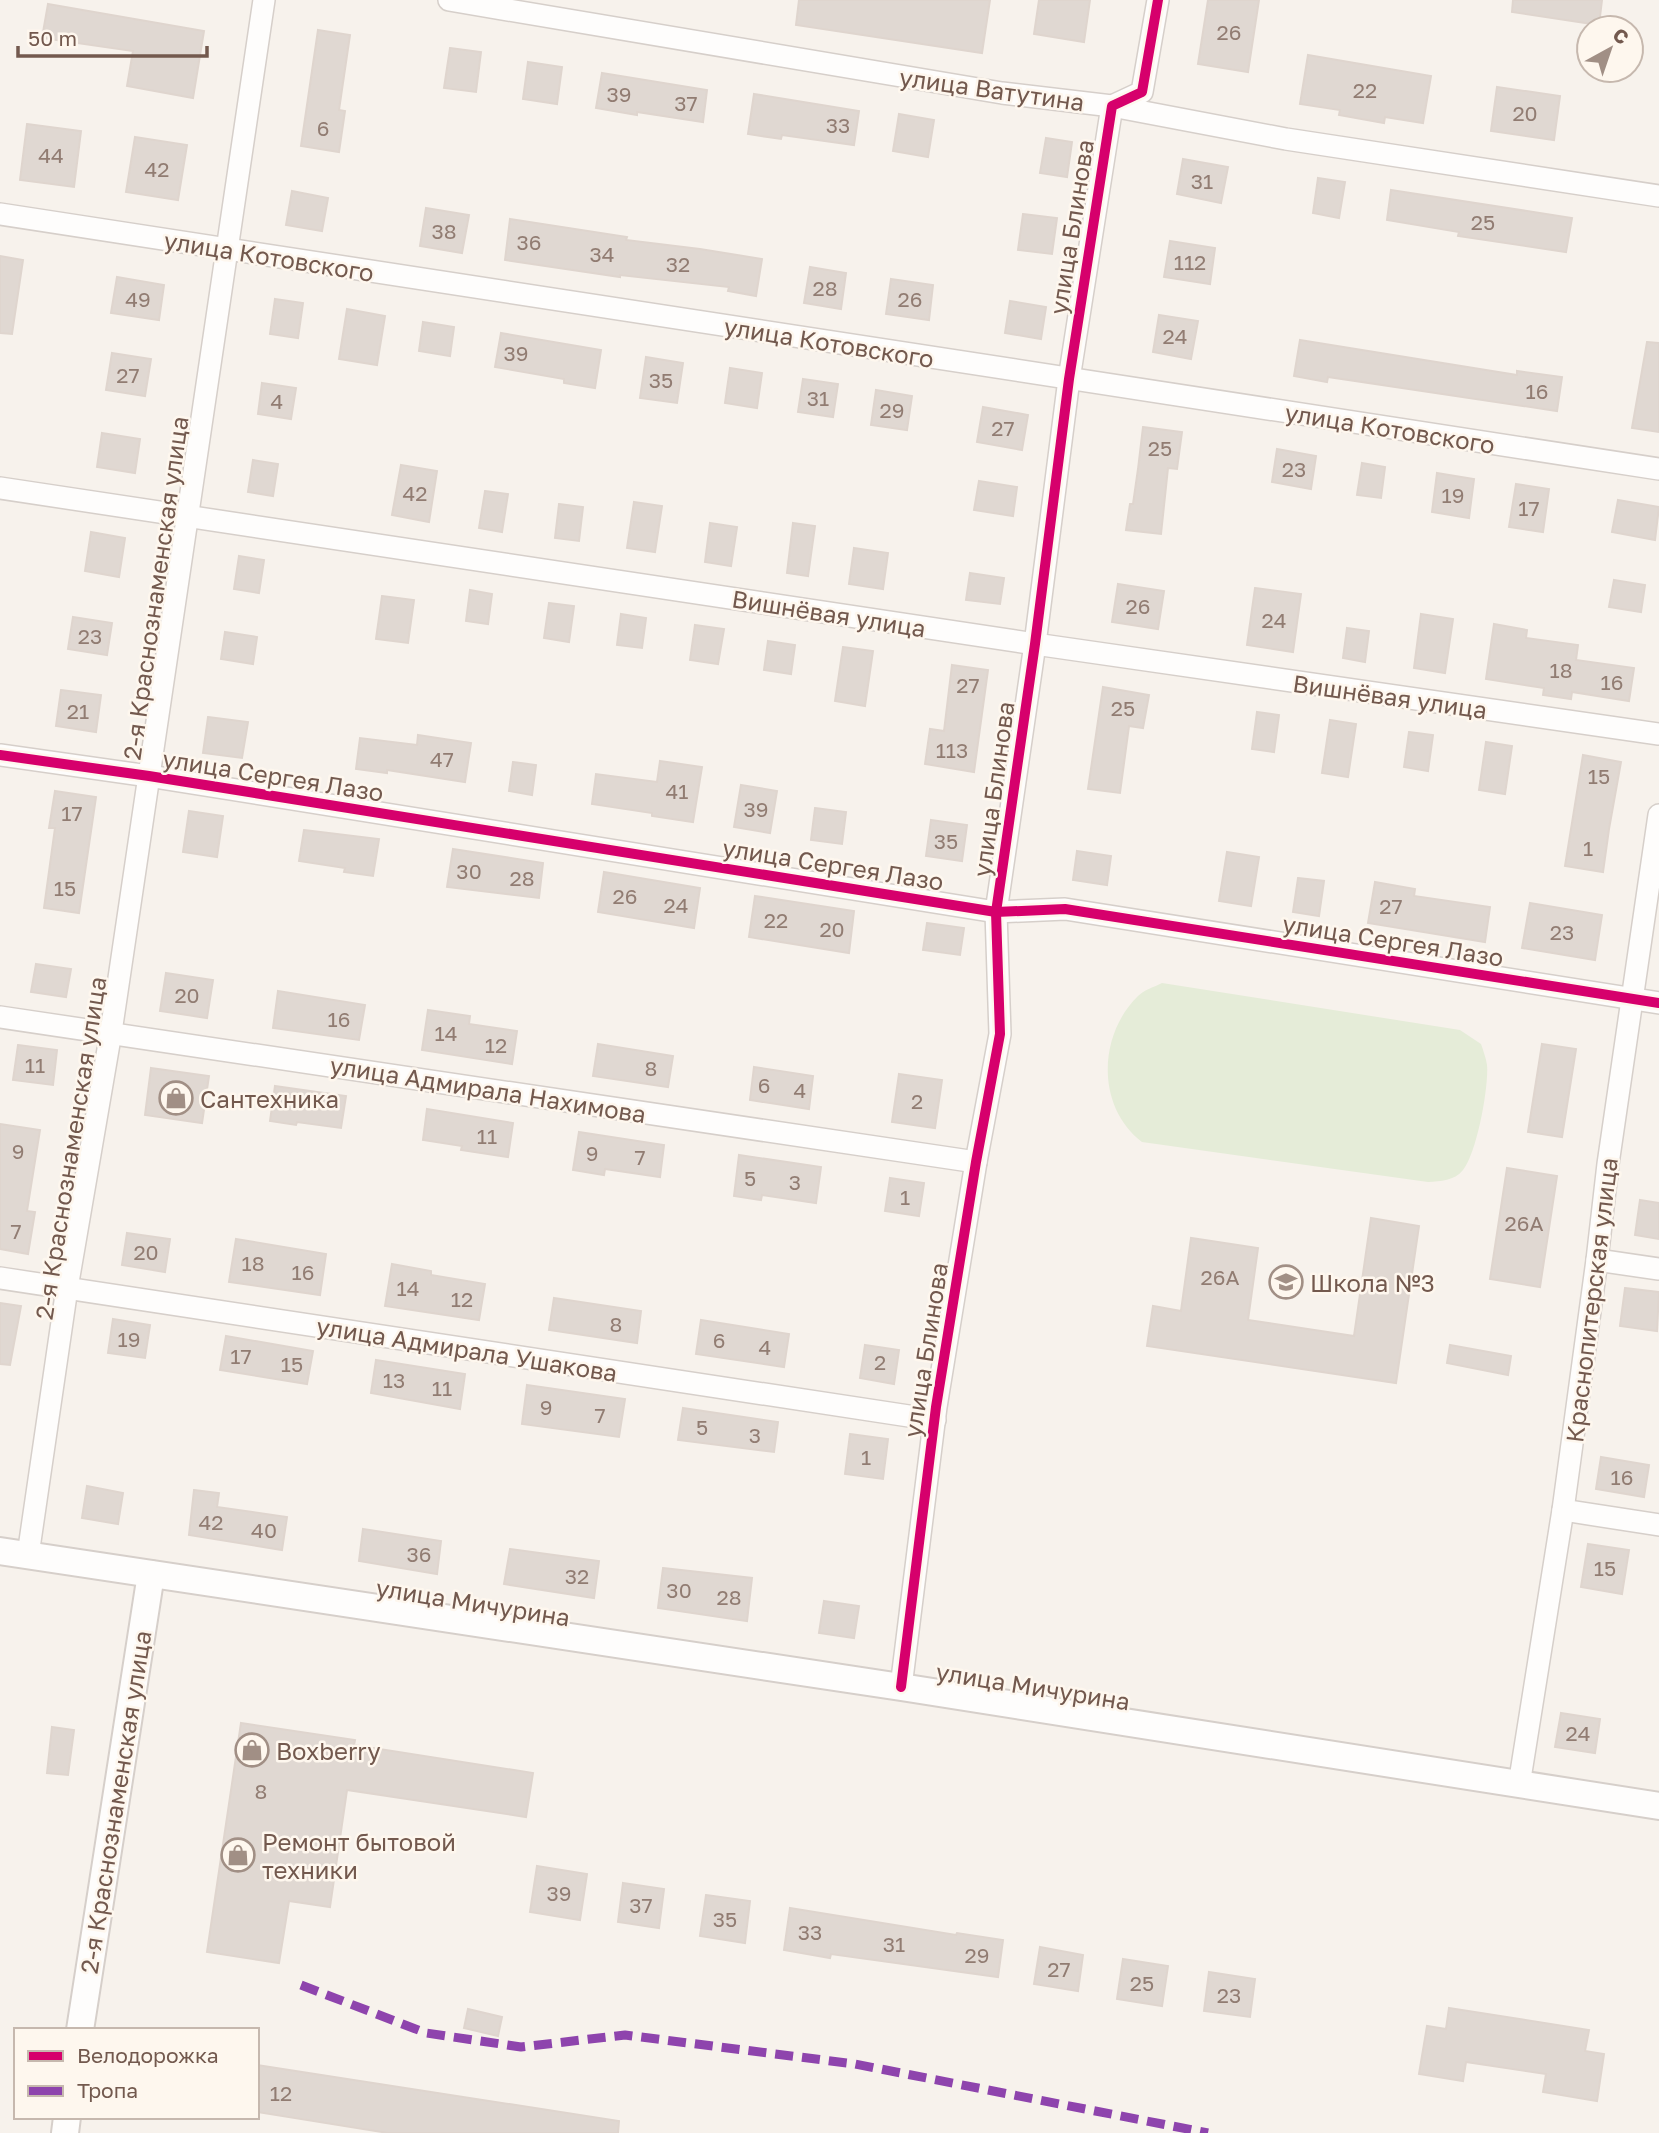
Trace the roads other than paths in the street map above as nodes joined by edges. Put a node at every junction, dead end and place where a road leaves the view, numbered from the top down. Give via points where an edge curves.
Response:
1 (264, 0) edge
2 (449, 0) edge
3 (1158, 0) edge
4 (1112, 106) junction
5 (1659, 196) edge
6 (0, 214) edge
7 (228, 249) junction
8 (1069, 379) junction
9 (1659, 469) edge
10 (0, 488) edge
11 (186, 516) junction
12 (1035, 644) junction
13 (1659, 734) edge
14 (0, 755) edge
15 (149, 776) junction
16 (1659, 815) edge
17 (996, 912) junction
18 (1630, 998) junction
19 (1659, 1003) edge
20 (0, 1017) edge
21 (111, 1032) junction
22 (976, 1162) junction
23 (1597, 1260) junction
24 (1659, 1269) edge
25 (0, 1278) edge
26 (67, 1288) junction
27 (935, 1420) junction
28 (1563, 1510) junction
29 (1659, 1525) edge
30 (0, 1550) edge
31 (28, 1555) junction
32 (151, 1574) junction
33 (901, 1687) junction
34 (1519, 1784) junction
35 (1659, 1806) edge
36 (80, 2028) edge

1 - 7 street, 2-я Краснознаменская улица
2 - 4 street, улица Ватутина via 988,91
3 - 4 street via 1142,92
4 - 5 street, улица Ватутина via 1286,139
4 - 8 street, улица Блинова
6 - 7 street, улица Котовского
7 - 8 street, улица Котовского
7 - 11 street, 2-я Краснознаменская улица
8 - 9 street, улица Котовского
8 - 12 street, улица Блинова
10 - 11 street, Вишнёвая улица
11 - 12 street, Вишнёвая улица
11 - 15 street, 2-я Краснознаменская улица
12 - 13 street, Вишнёвая улица
12 - 17 street, улица Блинова
14 - 15 street, улица Сергея Лазо
15 - 17 street, улица Сергея Лазо
15 - 21 street, 2-я Краснознаменская улица
16 - 18 street, Краснопитерская улица
17 - 18 street, улица Сергея Лазо via 1066,909
17 - 22 street, улица Блинова via 1000,1034
18 - 19 street, улица Сергея Лазо
18 - 23 street, Краснопитерская улица
20 - 21 street, улица Адмирала Нахимова
21 - 22 street, улица Адмирала Нахимова
21 - 26 street, 2-я Краснознаменская улица
22 - 27 street, улица Блинова
23 - 24 street
23 - 28 street, Краснопитерская улица
25 - 26 street, улица Адмирала Ушакова
26 - 27 street, улица Адмирала Ушакова
26 - 31 street, 2-я Краснознаменская улица
27 - 33 street, улица Блинова
28 - 29 street
28 - 34 street, Краснопитерская улица
30 - 31 street, улица Мичурина
31 - 32 street, улица Мичурина
32 - 33 street, улица Мичурина
32 - 36 street, 2-я Краснознаменская улица
33 - 34 street, улица Мичурина
34 - 35 street, улица Мичурина

